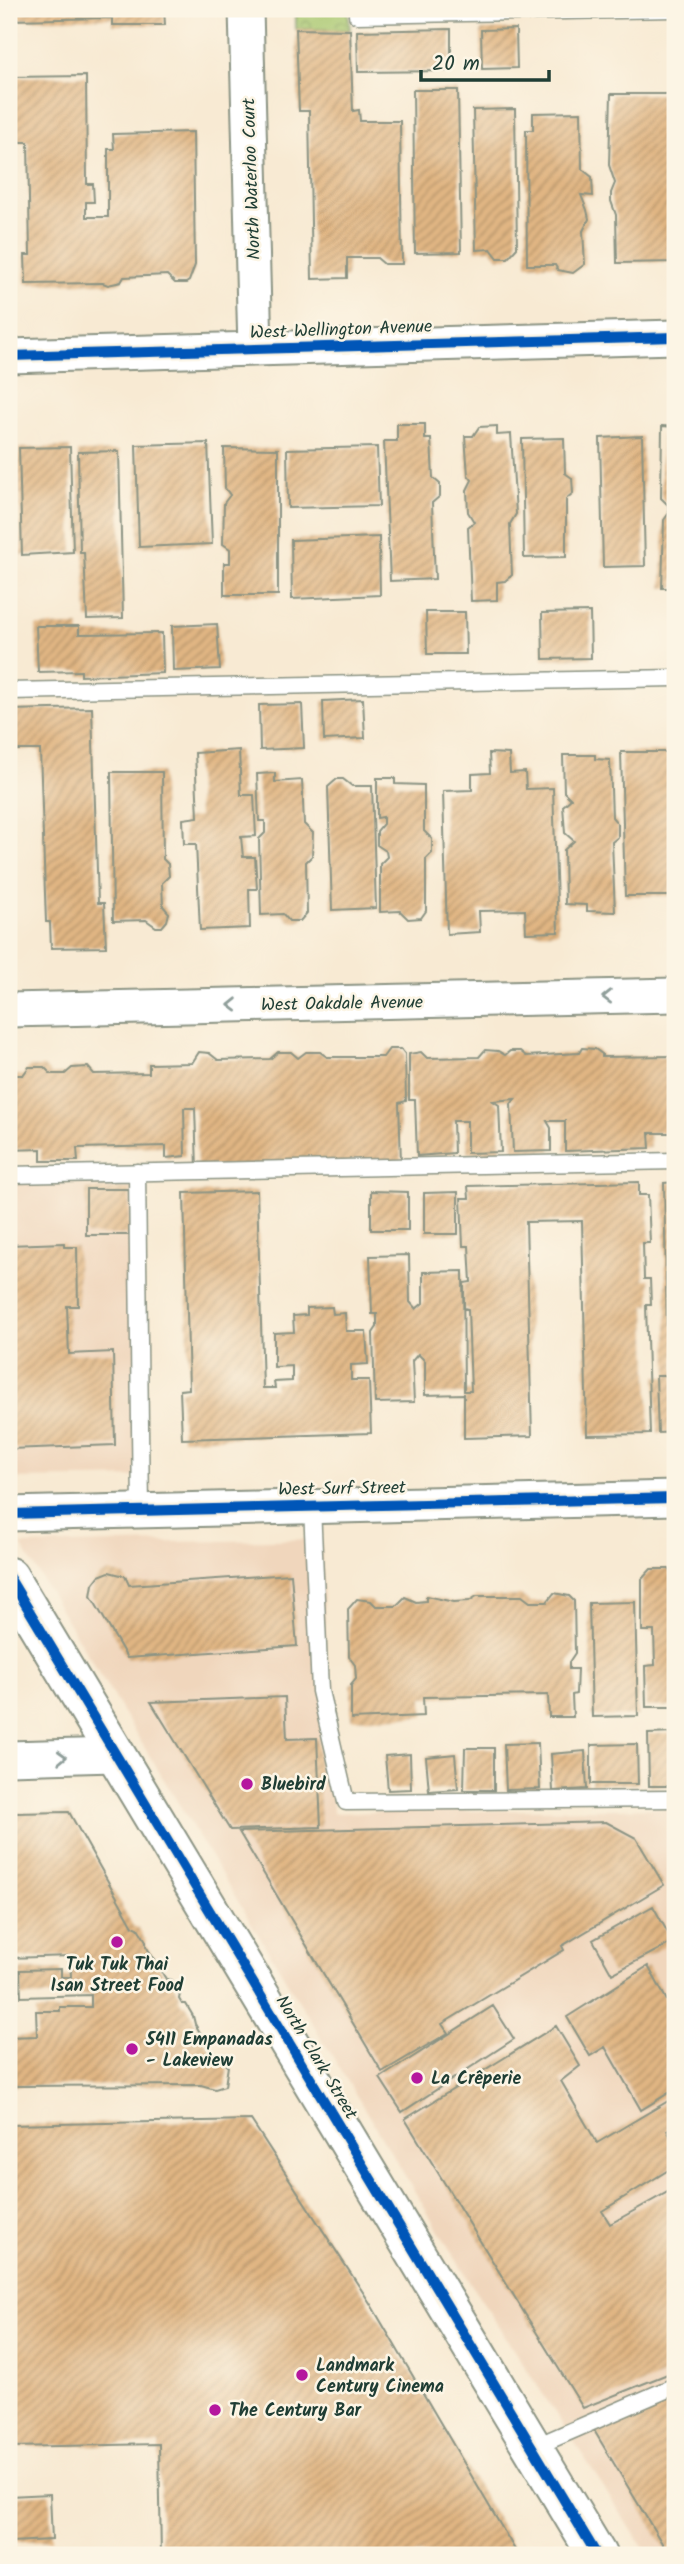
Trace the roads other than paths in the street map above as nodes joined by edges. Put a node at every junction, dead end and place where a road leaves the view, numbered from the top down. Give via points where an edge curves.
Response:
1 (246, 9) edge
2 (673, 9) edge
3 (357, 15) dead end
4 (675, 337) edge
5 (255, 349) junction
6 (9, 356) edge
7 (675, 678) edge
8 (9, 691) edge
9 (675, 995) edge
10 (9, 1010) edge
11 (675, 1161) edge
12 (137, 1172) junction
13 (9, 1175) edge
14 (675, 1498) edge
15 (312, 1507) junction
16 (141, 1511) junction
17 (9, 1514) edge
18 (9, 1577) edge
19 (114, 1755) junction
20 (9, 1758) edge
21 (675, 1799) edge
22 (675, 2386) edge
23 (532, 2448) junction
24 (597, 2555) edge

1 - 5 street, North Waterloo Court
2 - 3 lane
4 - 5 street, West Wellington Avenue
5 - 6 street, West Wellington Avenue
7 - 8 lane
9 -> 10 street, West Oakdale Avenue
11 - 12 lane
12 - 13 lane
12 - 16 lane
14 - 15 street, West Surf Street
15 - 16 street, West Surf Street
15 - 21 lane via 320,1691 346,1802
16 - 17 street, West Surf Street
18 - 19 main road, North Clark Street
20 -> 19 street
19 - 23 main road, North Clark Street
22 - 23 lane
23 - 24 main road, North Clark Street

